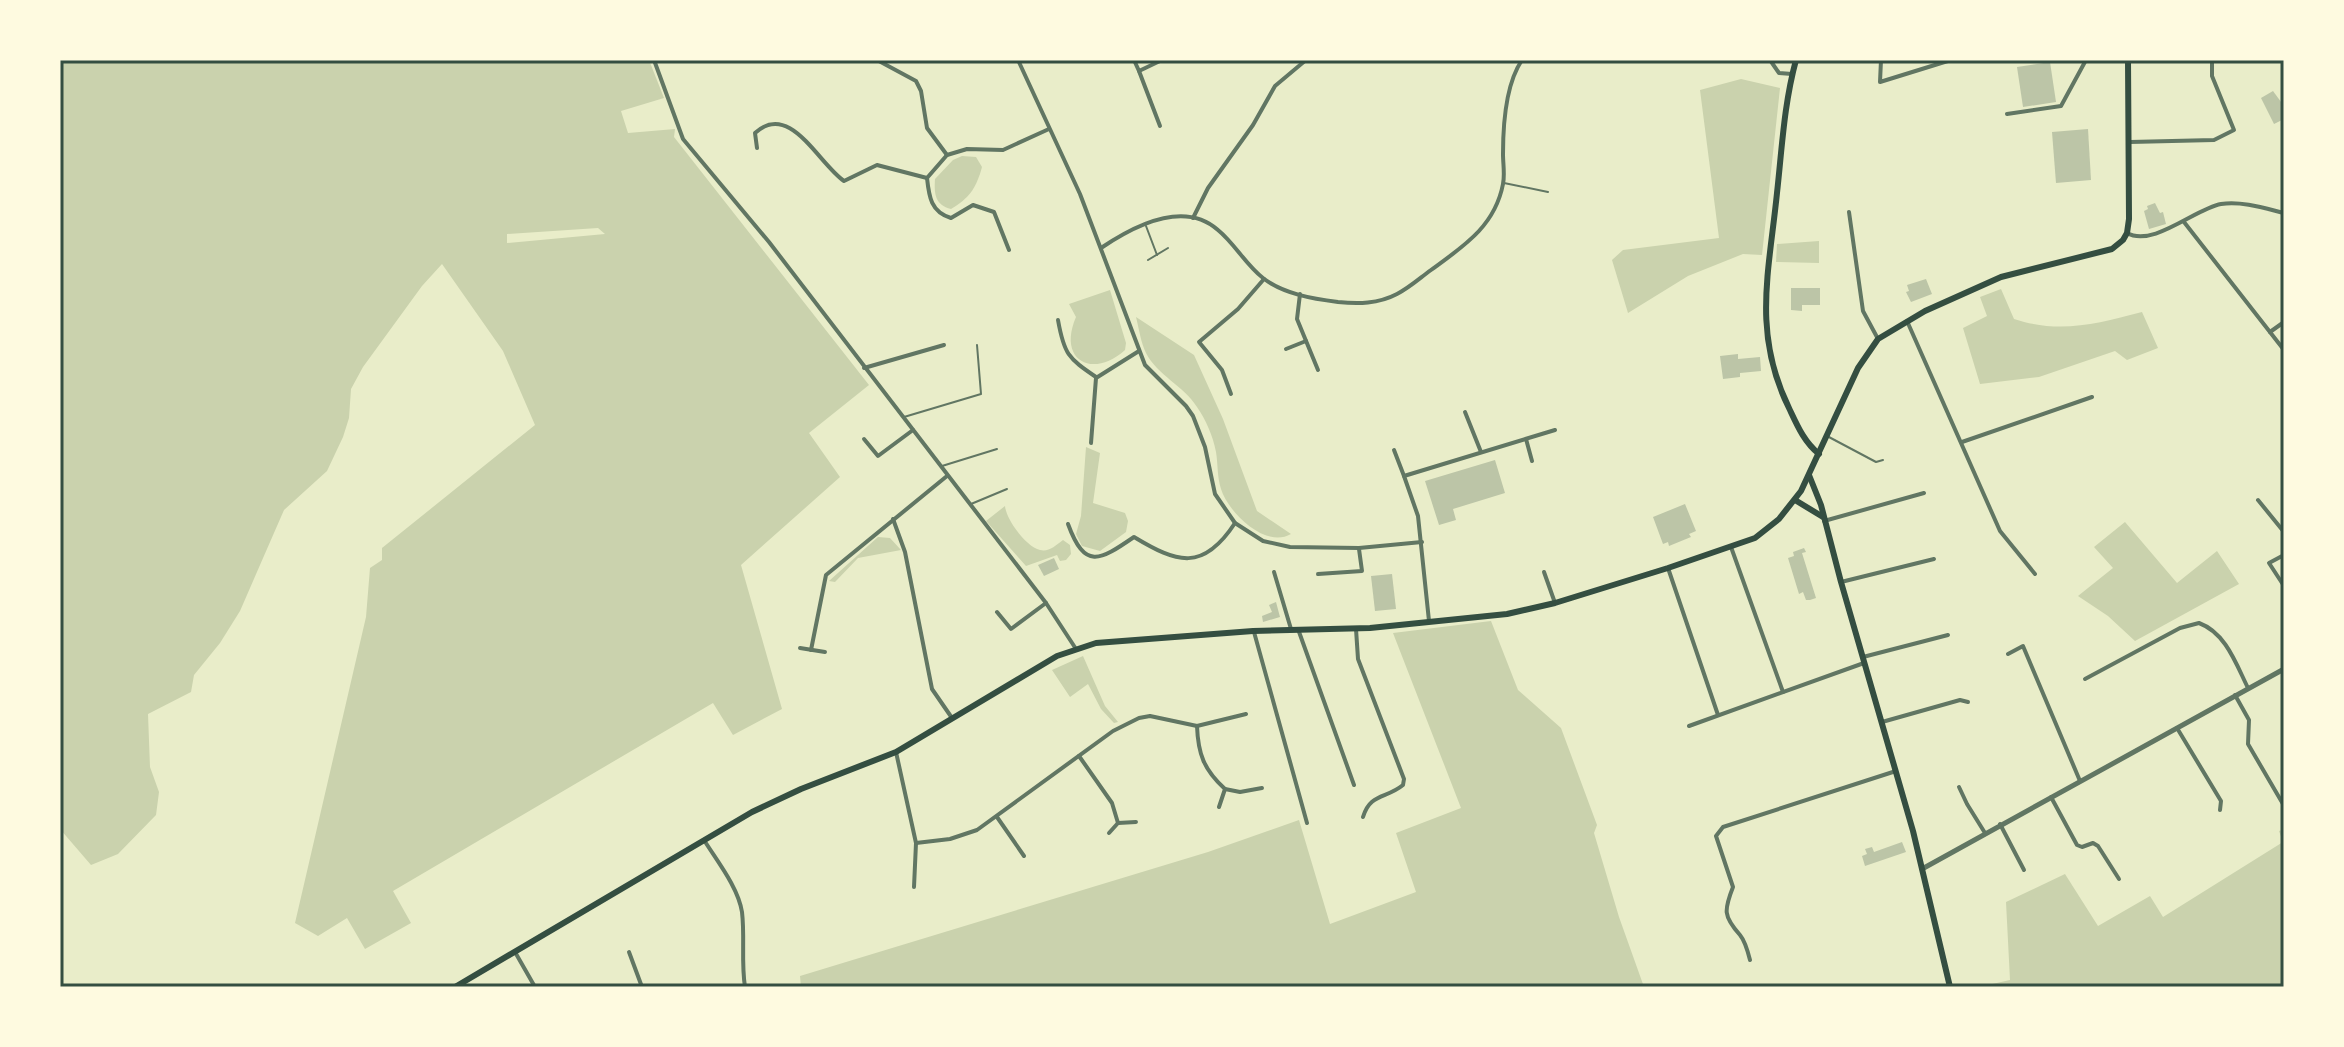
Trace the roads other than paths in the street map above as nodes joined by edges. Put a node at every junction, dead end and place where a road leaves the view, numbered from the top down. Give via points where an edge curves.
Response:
1 (654, 60) edge
2 (877, 60) edge
3 (1018, 60) edge
4 (1134, 60) edge
5 (1162, 60) edge
6 (1306, 60) edge
7 (1522, 60) edge
8 (1770, 60) edge
9 (1796, 60) edge
10 (1881, 60) edge
11 (1951, 60) edge
12 (2086, 60) edge
13 (2128, 60) edge
14 (2212, 60) edge
15 (1297, 62) edge
16 (1139, 71) junction
17 (1792, 74) junction
18 (2007, 114) dead end
19 (1160, 126) dead end
20 (1050, 129) junction
21 (2130, 142) junction
22 (757, 148) dead end
23 (947, 155) junction
24 (927, 178) junction
25 (1504, 183) junction
26 (1548, 192) dead end
27 (1849, 212) dead end
28 (2284, 213) edge
29 (1193, 218) junction
30 (2184, 222) junction
31 (1145, 224) junction
32 (2127, 233) junction
33 (1101, 248) junction
34 (1168, 248) dead end
35 (1009, 250) dead end
36 (1157, 255) junction
37 (1148, 260) dead end
38 (1264, 279) junction
39 (1300, 294) junction
40 (1058, 320) dead end
41 (1907, 321) junction
42 (2284, 322) edge
43 (2270, 332) junction
44 (1878, 339) junction
45 (1306, 341) junction
46 (944, 345) dead end
47 (977, 345) dead end
48 (1286, 349) dead end
49 (2284, 350) edge
50 (1139, 351) junction
51 (864, 368) junction
52 (1318, 370) dead end
53 (1096, 378) junction
54 (1231, 394) dead end
55 (2092, 397) dead end
56 (1465, 412) dead end
57 (903, 417) junction
58 (913, 430) junction
59 (1555, 430) dead end
60 (1827, 436) junction
61 (864, 439) dead end
62 (1526, 439) junction
63 (1962, 442) junction
64 (1091, 443) dead end
65 (997, 449) dead end
66 (1394, 450) dead end
67 (1481, 452) junction
68 (1819, 454) junction
69 (1883, 460) dead end
70 (1532, 461) dead end
71 (940, 467) junction
72 (1809, 475) junction
73 (947, 476) junction
74 (1404, 476) junction
75 (1007, 489) dead end
76 (1924, 493) dead end
77 (1795, 500) junction
78 (2258, 500) dead end
79 (969, 505) junction
80 (893, 519) junction
81 (1824, 519) junction
82 (1235, 523) junction
83 (1068, 524) dead end
84 (2284, 532) edge
85 (1422, 542) junction
86 (1731, 547) junction
87 (1359, 548) junction
88 (2284, 555) edge
89 (1934, 559) dead end
90 (1668, 568) junction
91 (1274, 572) dead end
92 (1544, 572) dead end
93 (1318, 574) dead end
94 (2035, 574) dead end
95 (1841, 582) junction
96 (2284, 586) edge
97 (1046, 603) junction
98 (1555, 603) junction
99 (997, 612) dead end
100 (1429, 622) junction
101 (1294, 629) junction
102 (1356, 629) junction
103 (1253, 631) junction
104 (1948, 635) dead end
105 (800, 648) dead end
106 (1076, 649) junction
107 (811, 650) junction
108 (825, 652) dead end
109 (2008, 654) dead end
110 (1863, 660) junction
111 (2284, 669) edge
112 (2085, 679) dead end
113 (2248, 688) junction
114 (1783, 692) junction
115 (2235, 695) junction
116 (1968, 702) dead end
117 (1246, 714) dead end
118 (1718, 715) junction
119 (953, 719) junction
120 (1881, 723) junction
121 (1197, 726) junction
122 (1689, 726) dead end
123 (2177, 728) junction
124 (896, 752) junction
125 (1079, 756) junction
126 (1896, 771) junction
127 (2080, 781) junction
128 (1354, 785) dead end
129 (1959, 787) dead end
130 (1262, 788) dead end
131 (1225, 789) junction
132 (2051, 797) junction
133 (2283, 804) edge
134 (1219, 807) dead end
135 (2220, 810) dead end
136 (997, 817) junction
137 (1363, 817) dead end
138 (1136, 822) dead end
139 (1118, 823) junction
140 (1307, 823) dead end
141 (2000, 824) junction
142 (1109, 833) dead end
143 (1985, 833) junction
144 (704, 840) junction
145 (916, 843) junction
146 (1024, 856) dead end
147 (1922, 869) junction
148 (2024, 870) dead end
149 (2119, 879) dead end
150 (914, 887) dead end
151 (515, 952) junction
152 (629, 952) dead end
153 (1750, 960) dead end
154 (455, 987) edge
155 (535, 987) edge
156 (642, 987) edge
157 (745, 987) edge
158 (1950, 987) edge

1 - 51 street via 683,139
2 - 23 street via 916,81 927,128
3 - 20 street
4 - 16 street
5 - 16 street
6 - 15 street
7 - 25 street via 1504,122
8 - 17 street via 1779,73
9 - 17 main road
10 - 11 street via 1880,82
12 - 18 street via 2061,106
13 - 21 main road
14 - 21 street via 2212,76 2234,130 2214,140
15 - 29 street via 1275,86
16 - 19 street
17 - 68 main road via 1783,118 1766,333 1783,395 1800,431
20 - 23 street via 1003,150 967,149
20 - 33 street
21 - 32 main road
22 - 24 street via 755,133 782,124 793,128 844,181 877,165
23 - 24 street
24 - 35 street via 933,208 942,215 951,218 973,205 994,212
25 - 26 lane
25 - 39 street via 1482,231 1398,294 1353,303
27 - 44 street via 1863,311
28 - 30 street via 2218,204
29 - 31 street
29 - 38 street via 1218,230
30 - 32 street via 2148,235
30 - 43 street
31 - 33 street
31 - 36 lane
32 - 41 main road via 2103,253 2024,269
33 - 50 street
34 - 36 lane
36 - 37 lane
38 - 39 street
38 - 54 street via 1199,342 1222,370
39 - 45 street via 1297,319
40 - 53 street via 1063,348
41 - 44 main road
41 - 63 street
42 - 43 street
43 - 49 street
44 - 60 main road via 1858,368
45 - 48 street
45 - 52 street
46 - 51 street
47 - 57 lane via 981,394
50 - 53 street
50 - 82 street via 1145,365 1193,416 1215,494
51 - 57 street
53 - 64 street
55 - 63 street
56 - 67 street
57 - 58 street
58 - 61 street via 878,456
58 - 71 street
59 - 62 street
60 - 68 main road
60 - 69 lane via 1876,462
62 - 67 street
62 - 70 street
63 - 94 street via 2000,531
65 - 71 lane
66 - 74 street
67 - 74 street
68 - 72 main road
71 - 73 street
72 - 77 main road
72 - 81 main road
73 - 79 street
73 - 80 street
74 - 85 street
75 - 79 lane
76 - 81 street
77 - 81 main road
77 - 86 main road via 1767,530
78 - 84 street
79 - 97 street
80 - 107 street via 826,575
80 - 119 street via 905,552 932,689
81 - 95 main road
82 - 83 street via 1215,548 1185,559 1164,555 1134,537 1109,554 1091,556 1076,545
82 - 87 street via 1263,541 1290,547
85 - 87 street
85 - 100 street
86 - 90 main road
86 - 114 street
87 - 93 street via 1362,571
88 - 96 street via 2269,563
89 - 95 street
90 - 98 main road
90 - 118 street
91 - 101 street
92 - 98 street
95 - 110 main road
97 - 99 street via 1011,629
97 - 106 street
98 - 100 main road
100 - 102 main road
101 - 102 main road
101 - 103 main road
101 - 128 street
102 - 137 street via 1358,659 1404,779 1399,789 1372,799
103 - 106 main road via 1110,641
103 - 140 street
104 - 110 street
105 - 107 street
106 - 119 main road
107 - 108 street
109 - 127 street via 2023,646
110 - 114 street
110 - 120 main road
111 - 113 street
112 - 113 street via 2199,623 2223,641
113 - 115 street
114 - 118 street
115 - 123 street
115 - 133 street via 2249,720 2248,744
116 - 120 street
117 - 121 street
118 - 122 street
119 - 124 main road
120 - 126 main road
121 - 125 street via 1139,718
121 - 131 street via 1199,756
123 - 127 street
123 - 135 street via 2221,801
124 - 144 main road via 772,801
124 - 145 street
125 - 136 street
125 - 139 street via 1112,803
126 - 147 main road
126 - 153 street via 1723,827 1716,836 1733,887 1725,907
127 - 132 street
129 - 143 street
130 - 131 street
131 - 134 street
132 - 141 street
132 - 149 street via 2077,845 2098,846
136 - 145 street via 963,836
136 - 146 street
138 - 139 street
139 - 142 street
141 - 143 street
141 - 148 street
143 - 147 street
144 - 151 main road
144 - 157 street via 742,909
145 - 150 street
147 - 158 main road
151 - 154 main road
151 - 155 street
152 - 156 street

